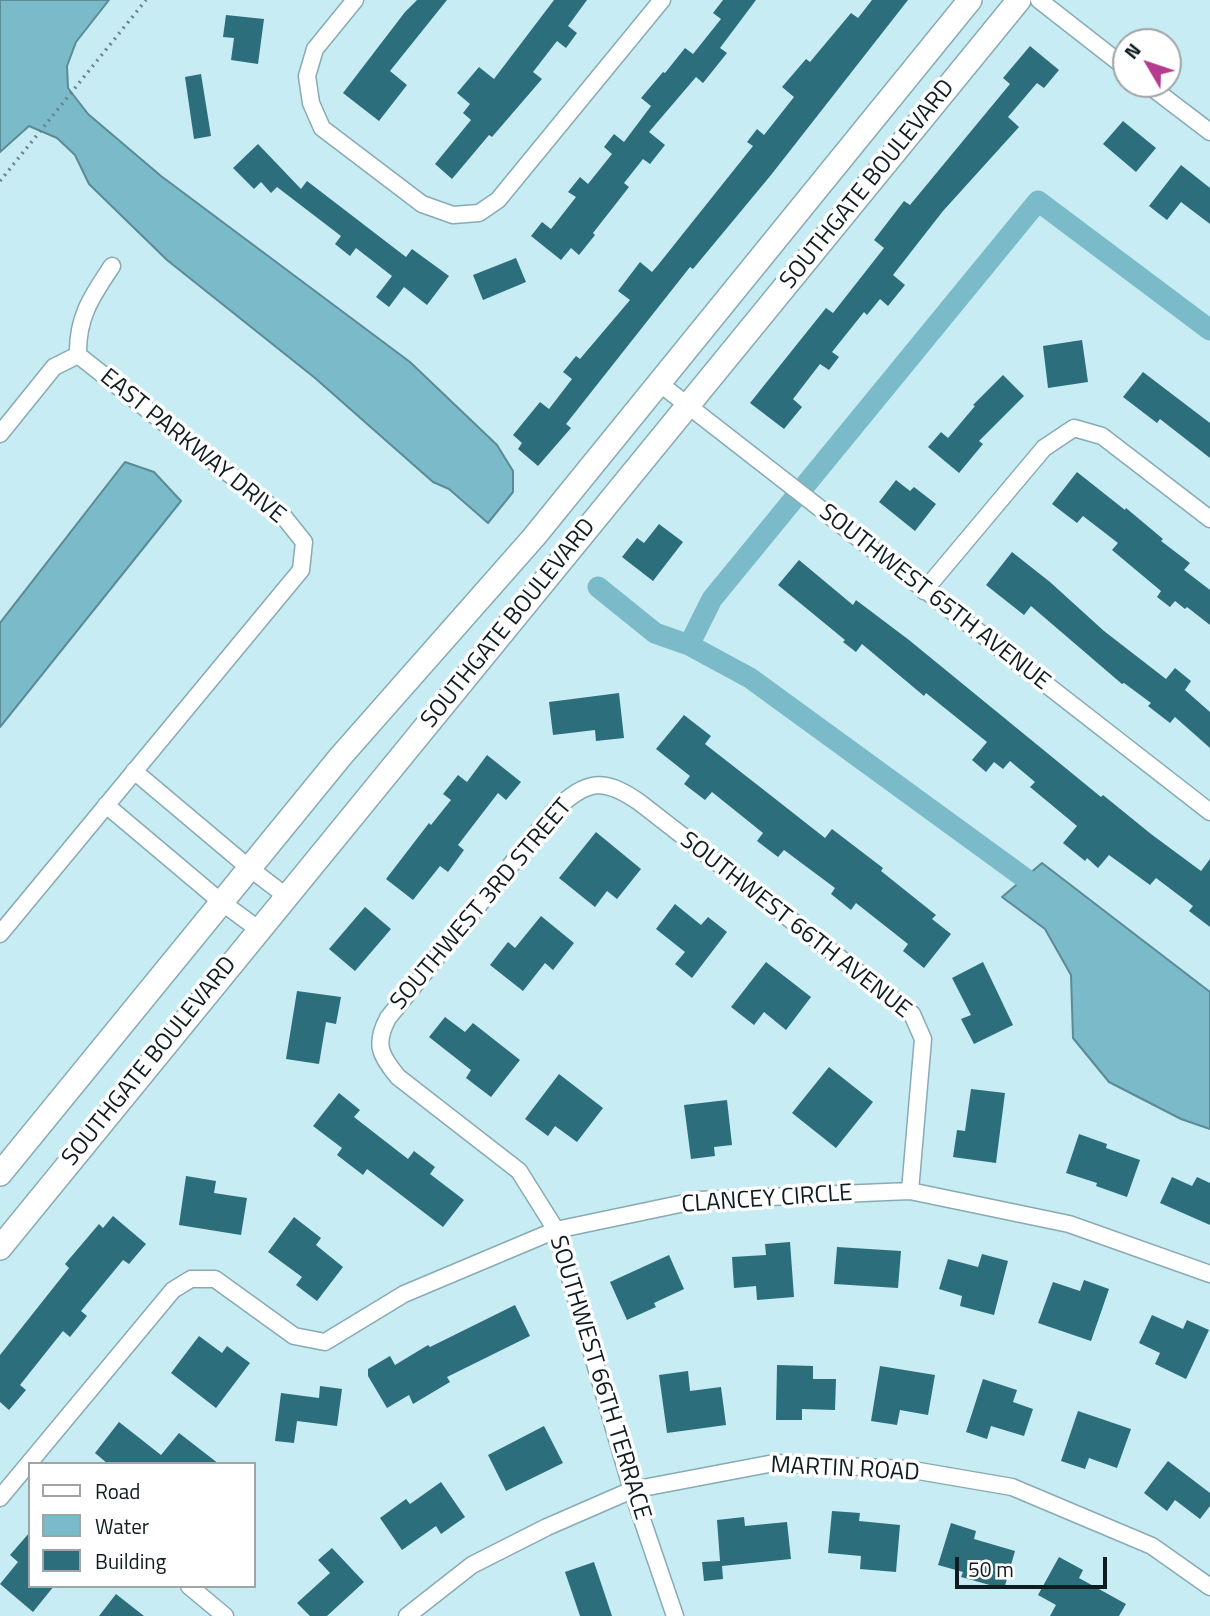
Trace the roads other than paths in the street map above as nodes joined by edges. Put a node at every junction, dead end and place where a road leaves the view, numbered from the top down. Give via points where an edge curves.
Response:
1 (355, 0) edge
2 (662, 0) edge
3 (970, 0) edge
4 (1019, 0) edge
5 (1038, 0) edge
6 (1112, 57) edge
7 (1165, 98) edge
8 (1210, 132) edge
9 (112, 266) dead end
10 (78, 355) junction
11 (659, 383) junction
12 (688, 406) junction
13 (0, 434) edge
14 (1210, 519) edge
15 (924, 591) junction
16 (134, 771) junction
17 (600, 785) joint
18 (106, 805) junction
19 (1210, 811) edge
20 (248, 867) junction
21 (286, 896) junction
22 (220, 901) junction
23 (258, 929) junction
24 (0, 934) edge
25 (379, 1042) joint
26 (0, 1174) edge
27 (910, 1191) junction
28 (556, 1230) junction
29 (0, 1248) edge
30 (1210, 1274) edge
31 (34, 1462) edge
32 (28, 1468) edge
33 (632, 1490) junction
34 (0, 1498) edge
35 (1210, 1587) edge
36 (191, 1588) edge
37 (226, 1616) edge
38 (407, 1616) edge
39 (675, 1616) edge

1 - 2 street via 315,48 307,76 311,103 323,128 422,204 453,215 479,213 498,200
3 - 11 main road, SOUTHGATE BOULEVARD
4 - 12 main road, SOUTHGATE BOULEVARD
5 - 6 street
7 - 8 street
9 - 10 street via 90,300 77,333
10 - 13 street via 54,367
10 - 16 street, EAST PARKWAY DRIVE via 284,517 304,542 301,570
11 - 12 street, SOUTHWEST 65TH AVENUE
11 - 20 main road, SOUTHGATE BOULEVARD via 534,537
12 - 15 street, SOUTHWEST 65TH AVENUE
12 - 21 main road, SOUTHGATE BOULEVARD
14 - 15 street via 1102,436 1074,428 1044,448
15 - 19 street, SOUTHWEST 65TH AVENUE
16 - 18 street
16 - 20 street
17 - 25 street, SOUTHWEST 3RD STREET via 578,790 555,810 387,1018
17 - 27 street, SOUTHWEST 66TH AVENUE via 620,789 639,802 912,1014 923,1039
18 - 22 street
18 - 24 street
20 - 21 street
20 - 22 main road, SOUTHGATE BOULEVARD
21 - 23 main road, SOUTHGATE BOULEVARD
22 - 23 street
22 - 26 main road, SOUTHGATE BOULEVARD
23 - 29 main road, SOUTHGATE BOULEVARD
25 - 28 street, SOUTHWEST 66TH TERRACE via 398,1077 519,1171
27 - 28 street, CLANCEY CIRCLE via 699,1200
27 - 30 street, CLANCEY CIRCLE via 1069,1224
28 - 31 street, CLANCEY CIRCLE via 404,1294 325,1342 294,1336 215,1279 191,1279 173,1290
28 - 33 street, SOUTHWEST 66TH TERRACE
32 - 34 street
33 - 35 street, MARTIN ROAD via 774,1463 920,1472 1012,1487 1152,1546
33 - 38 street, MARTIN ROAD via 472,1565
33 - 39 street, SOUTHWEST 66TH TERRACE
36 - 37 street

